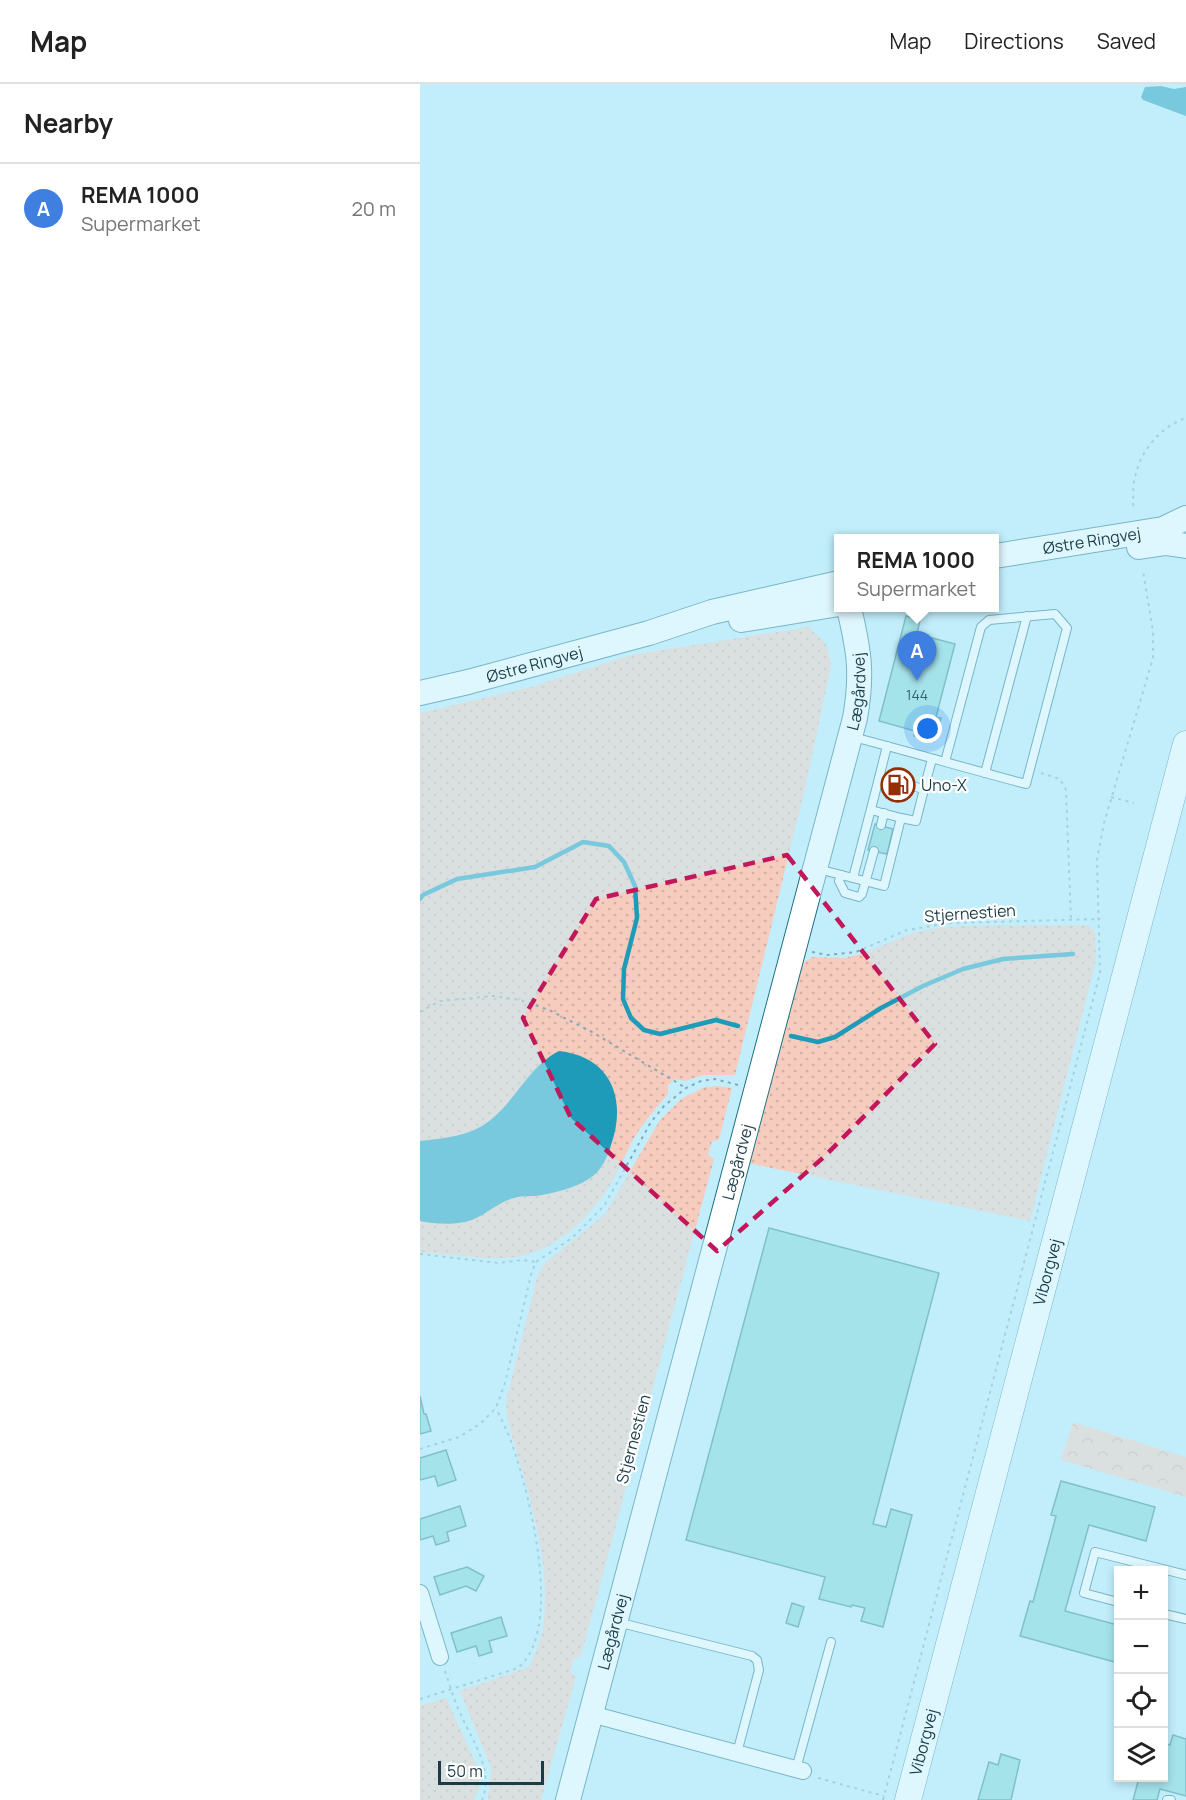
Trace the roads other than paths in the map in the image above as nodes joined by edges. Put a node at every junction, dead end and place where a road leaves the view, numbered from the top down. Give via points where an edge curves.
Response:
1 (1186, 518) edge
2 (1186, 546) edge
3 (999, 555) edge
4 (999, 571) edge
5 (834, 585) edge
6 (834, 605) edge
7 (850, 612) edge
8 (1027, 616) junction
9 (649, 633) junction
10 (420, 693) edge
11 (850, 736) junction
12 (1186, 744) edge
13 (887, 746) junction
14 (932, 759) junction
15 (945, 762) junction
16 (985, 773) junction
17 (879, 778) junction
18 (924, 789) junction
19 (870, 810) junction
20 (884, 813) junction
21 (902, 818) junction
22 (881, 825) dead end
23 (874, 851) dead end
24 (814, 868) junction
25 (841, 875) junction
26 (853, 878) junction
27 (866, 881) junction
28 (1150, 1566) edge
29 (1168, 1570) edge
30 (1186, 1575) edge
31 (420, 1593) edge
32 (1114, 1601) edge
33 (1168, 1615) edge
34 (1186, 1619) edge
35 (615, 1621) junction
36 (831, 1642) dead end
37 (440, 1657) road end
38 (591, 1714) junction
39 (737, 1753) junction
40 (799, 1770) joint
41 (892, 1799) edge
42 (568, 1800) edge

1 - 3 street, Østre Ringvej via 1162,529
2 - 4 street, Østre Ringvej via 1166,543
5 - 9 street, Østre Ringvej via 712,612
6 - 9 street, Østre Ringvej
7 - 11 street, Lægårdvej via 859,654 860,687
8 - 15 lane via 989,620 981,627
8 - 16 lane
8 - 16 lane via 1055,614 1067,628 1026,784
9 - 10 street, Østre Ringvej
11 - 13 lane
11 - 24 street, Lægårdvej
12 - 41 main road, Viborgvej
13 - 14 lane
13 - 17 lane
14 - 15 lane
14 - 18 lane
15 - 16 lane
17 - 18 lane
17 - 19 lane
18 - 21 lane via 916,821
19 - 20 lane
19 - 26 lane
20 - 21 lane
20 - 22 lane
21 - 27 lane via 884,886
23 - 27 lane
24 - 25 lane
24 - 35 street, Lægårdvej
25 - 26 lane
25 - 27 lane via 845,893 859,897
26 - 27 lane
28 - 32 lane via 1095,1552 1084,1593
29 - 30 lane
31 - 37 street
33 - 34 lane
35 - 38 street, Lægårdvej
35 - 39 lane via 757,1660 759,1670
36 - 40 lane
38 - 39 street
38 - 42 street, Lægårdvej
39 - 40 street

